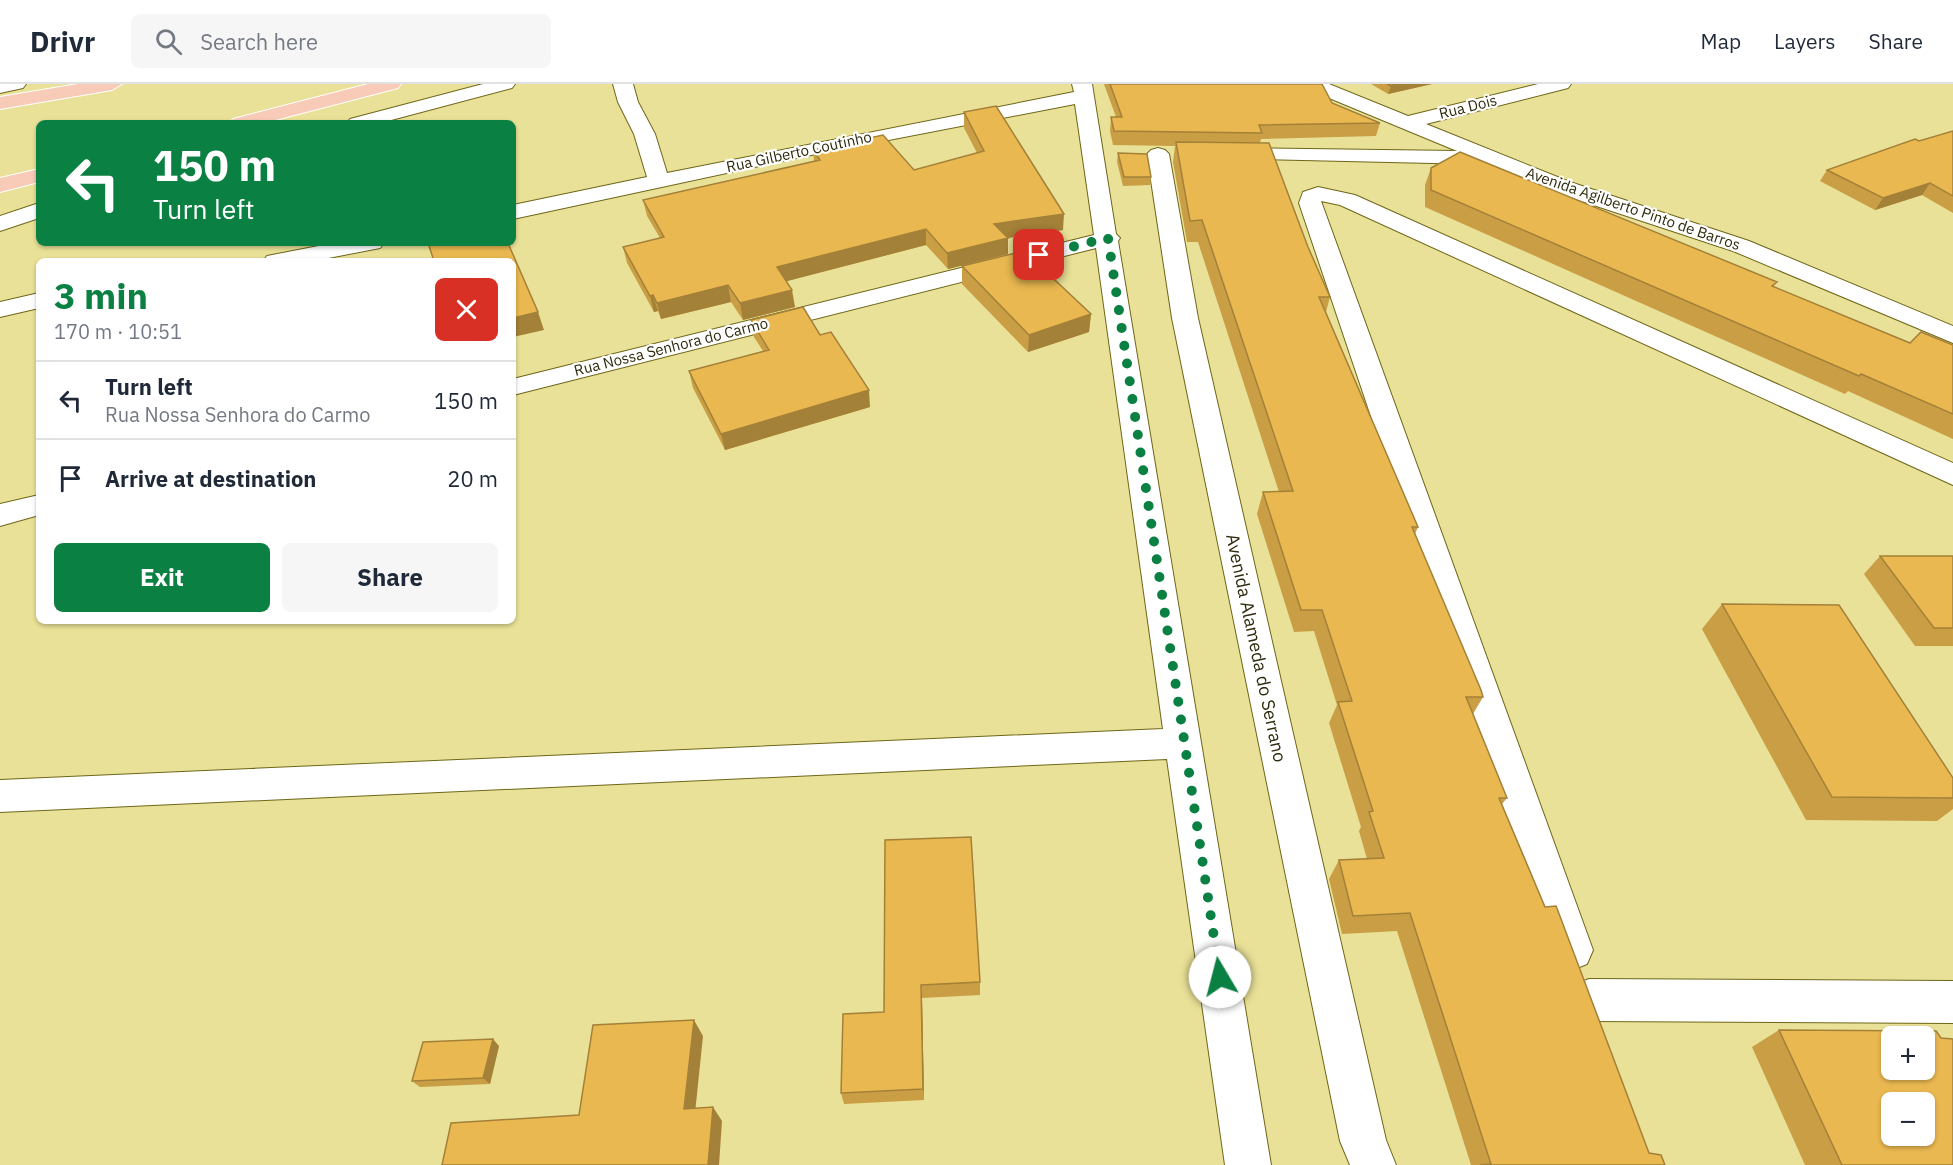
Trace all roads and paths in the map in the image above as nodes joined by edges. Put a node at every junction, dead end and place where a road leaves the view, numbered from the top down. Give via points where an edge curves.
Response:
1 (16, 84) edge
2 (112, 84) edge
3 (391, 84) edge
4 (505, 84) edge
5 (623, 84) edge
6 (1312, 84) edge
7 (1561, 84) edge
8 (0, 87) edge
9 (1084, 90) edge
10 (0, 103) edge
11 (252, 120) edge
12 (368, 120) edge
13 (1409, 122) junction
14 (1137, 153) junction
15 (1205, 154) edge
16 (1493, 158) junction
17 (36, 176) edge
18 (659, 181) junction
19 (0, 185) edge
20 (36, 211) edge
21 (516, 211) edge
22 (0, 224) edge
23 (1108, 238) junction
24 (356, 246) edge
25 (291, 258) edge
26 (36, 301) edge
27 (0, 310) edge
28 (1953, 335) edge
29 (516, 386) edge
30 (1953, 475) edge
31 (36, 506) edge
32 (0, 515) edge
33 (1184, 743) junction
34 (0, 796) edge
35 (1953, 1002) edge
36 (1368, 1153) edge
37 (1248, 1165) edge

1 - 8 street
2 - 10 highway
3 - 11 highway
4 - 12 street
5 - 18 street via 626,101 645,136
6 - 13 street, Avenida Agilberto Pinto de Barros
7 - 13 street, Rua Dois
9 - 14 street, Avenida Alameda do Serrano
9 - 18 street, Rua Gilberto Coutinho
13 - 16 street, Avenida Agilberto Pinto de Barros
14 - 23 street, Avenida Alameda do Serrano
14 - 36 street, Avenida Alameda do Serrano via 1185,318
15 - 16 street
16 - 28 street, Avenida Agilberto Pinto de Barros via 1562,187 1741,246
17 - 19 highway
18 - 21 street, Rua Gilberto Coutinho
20 - 22 street
23 - 29 street, Rua Nossa Senhora do Carmo
23 - 33 street, Avenida Alameda do Serrano
24 - 25 street
26 - 27 street
30 - 35 street via 1347,200 1318,194 1311,197 1596,1017
31 - 32 street
33 - 34 street
33 - 37 street, Avenida Alameda do Serrano

